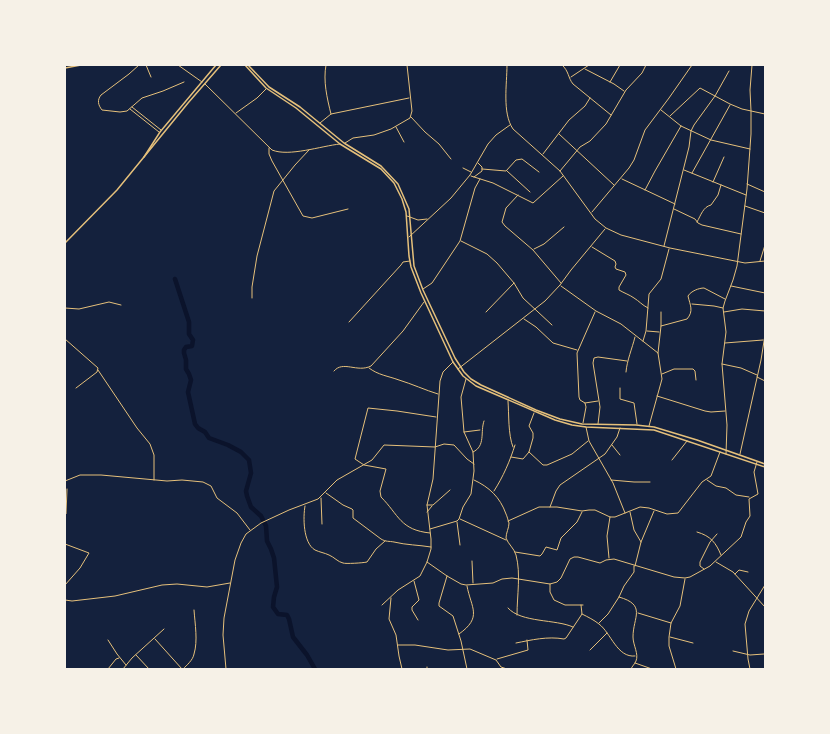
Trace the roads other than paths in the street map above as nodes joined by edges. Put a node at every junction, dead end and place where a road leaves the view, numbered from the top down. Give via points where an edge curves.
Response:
1 (82, 65) edge
2 (139, 65) edge
3 (146, 65) edge
4 (178, 65) edge
5 (216, 65) edge
6 (221, 65) edge
7 (245, 65) edge
8 (248, 65) edge
9 (326, 65) edge
10 (407, 65) edge
11 (507, 65) edge
12 (562, 65) edge
13 (589, 65) edge
14 (620, 65) edge
15 (646, 65) edge
16 (692, 65) edge
17 (752, 65) edge
18 (65, 68) edge
19 (585, 69) junction
20 (729, 71) dead end
21 (151, 77) dead end
22 (570, 78) junction
23 (184, 82) dead end
24 (202, 82) junction
25 (610, 82) junction
26 (204, 84) junction
27 (266, 88) junction
28 (625, 92) junction
29 (715, 96) junction
30 (410, 98) junction
31 (590, 98) junction
32 (730, 104) junction
33 (132, 107) junction
34 (130, 109) junction
35 (661, 109) junction
36 (751, 111) junction
37 (236, 114) junction
38 (330, 114) junction
39 (765, 114) edge
40 (612, 115) junction
41 (670, 116) junction
42 (411, 117) junction
43 (320, 124) junction
44 (510, 125) junction
45 (681, 126) junction
46 (396, 127) junction
47 (161, 131) junction
48 (691, 131) junction
49 (559, 134) junction
50 (711, 140) junction
51 (404, 142) dead end
52 (344, 143) junction
53 (340, 144) junction
54 (270, 148) junction
55 (309, 150) junction
56 (750, 150) junction
57 (577, 151) junction
58 (543, 155) junction
59 (724, 157) dead end
60 (451, 159) dead end
61 (142, 160) junction
62 (477, 162) junction
63 (463, 168) dead end
64 (482, 169) junction
65 (683, 170) junction
66 (506, 171) junction
67 (560, 171) junction
68 (472, 172) junction
69 (539, 172) dead end
70 (692, 173) junction
71 (470, 175) junction
72 (563, 175) junction
73 (474, 177) junction
74 (480, 178) junction
75 (621, 178) junction
76 (282, 179) junction
77 (713, 182) junction
78 (747, 184) junction
79 (614, 185) junction
80 (721, 185) junction
81 (645, 190) junction
82 (530, 192) dead end
83 (765, 192) edge
84 (518, 195) junction
85 (746, 195) junction
86 (675, 204) junction
87 (745, 206) junction
88 (348, 209) dead end
89 (673, 209) junction
90 (592, 213) junction
91 (765, 213) edge
92 (407, 216) junction
93 (410, 218) junction
94 (428, 219) junction
95 (697, 222) junction
96 (564, 226) dead end
97 (606, 228) junction
98 (412, 234) junction
99 (740, 234) junction
100 (408, 238) junction
101 (460, 241) junction
102 (65, 244) edge
103 (765, 245) edge
104 (592, 246) junction
105 (663, 246) junction
106 (670, 248) junction
107 (533, 250) junction
108 (765, 260) edge
109 (410, 261) junction
110 (760, 261) junction
111 (737, 262) junction
112 (514, 283) junction
113 (561, 283) junction
114 (560, 285) junction
115 (731, 286) junction
116 (423, 290) junction
117 (765, 293) edge
118 (252, 298) dead end
119 (725, 299) junction
120 (425, 302) junction
121 (692, 304) junction
122 (121, 305) dead end
123 (65, 308) edge
124 (648, 308) junction
125 (724, 308) junction
126 (535, 309) junction
127 (596, 311) junction
128 (486, 312) dead end
129 (661, 312) dead end
130 (724, 312) junction
131 (765, 312) edge
132 (523, 319) junction
133 (349, 322) dead end
134 (552, 325) dead end
135 (661, 326) junction
136 (646, 331) junction
137 (660, 332) junction
138 (765, 335) edge
139 (635, 336) junction
140 (65, 339) edge
141 (764, 340) junction
142 (643, 342) junction
143 (724, 343) junction
144 (578, 350) junction
145 (658, 353) junction
146 (761, 360) junction
147 (627, 361) junction
148 (765, 361) edge
149 (453, 362) junction
150 (722, 364) junction
151 (368, 367) junction
152 (460, 368) junction
153 (98, 370) junction
154 (458, 370) junction
155 (334, 371) dead end
156 (626, 372) dead end
157 (662, 374) junction
158 (757, 376) junction
159 (466, 379) junction
160 (696, 380) dead end
161 (765, 381) edge
162 (76, 388) dead end
163 (620, 388) dead end
164 (438, 394) junction
165 (657, 396) junction
166 (508, 400) junction
167 (598, 400) junction
168 (585, 403) junction
169 (726, 411) junction
170 (535, 412) junction
171 (437, 417) junction
172 (484, 421) dead end
173 (582, 424) junction
174 (598, 425) junction
175 (636, 425) junction
176 (586, 427) junction
177 (620, 428) junction
178 (648, 428) junction
179 (481, 430) junction
180 (464, 432) junction
181 (589, 441) junction
182 (688, 441) junction
183 (612, 444) junction
184 (515, 445) dead end
185 (435, 447) junction
186 (514, 448) junction
187 (726, 451) junction
188 (473, 452) junction
189 (529, 452) junction
190 (720, 452) junction
191 (726, 454) junction
192 (620, 455) dead end
193 (740, 455) junction
194 (511, 457) junction
195 (599, 458) junction
196 (672, 460) dead end
197 (756, 463) junction
198 (474, 464) junction
199 (364, 465) junction
200 (765, 465) edge
201 (706, 479) junction
202 (154, 480) junction
203 (474, 480) junction
204 (611, 480) junction
205 (65, 481) edge
206 (650, 482) dead end
207 (68, 489) dead end
208 (450, 490) dead end
209 (325, 492) junction
210 (493, 492) junction
211 (321, 498) junction
212 (750, 498) junction
213 (305, 505) junction
214 (427, 505) junction
215 (433, 505) junction
216 (550, 508) junction
217 (654, 510) junction
218 (582, 511) junction
219 (630, 511) junction
220 (427, 512) junction
221 (626, 513) junction
222 (65, 514) edge
223 (610, 517) junction
224 (459, 519) junction
225 (457, 521) junction
226 (508, 521) junction
227 (322, 524) dead end
228 (429, 529) junction
229 (251, 530) junction
230 (698, 532) dead end
231 (430, 533) junction
232 (717, 534) dead end
233 (712, 539) junction
234 (507, 541) junction
235 (385, 542) junction
236 (641, 542) junction
237 (65, 544) edge
238 (460, 545) dead end
239 (431, 547) junction
240 (515, 552) junction
241 (721, 556) junction
242 (609, 559) junction
243 (472, 561) dead end
244 (427, 562) junction
245 (715, 562) junction
246 (635, 566) junction
247 (704, 570) junction
248 (748, 572) dead end
249 (734, 574) junction
250 (447, 576) junction
251 (518, 578) junction
252 (685, 578) junction
253 (414, 581) junction
254 (230, 583) junction
255 (473, 584) junction
256 (550, 584) junction
257 (65, 585) edge
258 (467, 585) junction
259 (765, 585) edge
260 (391, 598) junction
261 (619, 598) junction
262 (758, 598) junction
263 (65, 600) edge
264 (382, 604) dead end
265 (765, 606) edge
266 (508, 608) dead end
267 (194, 610) dead end
268 (637, 613) junction
269 (582, 614) junction
270 (517, 615) junction
271 (418, 620) dead end
272 (671, 623) junction
273 (599, 624) junction
274 (573, 627) junction
275 (164, 629) dead end
276 (608, 633) junction
277 (459, 634) junction
278 (669, 637) junction
279 (154, 638) junction
280 (108, 640) dead end
281 (528, 640) junction
282 (516, 643) dead end
283 (693, 643) dead end
284 (398, 645) junction
285 (464, 649) junction
286 (590, 650) dead end
287 (733, 651) dead end
288 (747, 654) junction
289 (764, 654) dead end
290 (136, 655) junction
291 (636, 656) junction
292 (119, 657) junction
293 (496, 660) junction
294 (635, 663) junction
295 (126, 665) junction
296 (108, 669) edge
297 (123, 669) edge
298 (149, 669) edge
299 (183, 669) edge
300 (226, 669) edge
301 (402, 669) edge
302 (464, 669) edge
303 (467, 669) edge
304 (507, 669) edge
305 (630, 669) edge
306 (652, 669) edge
307 (676, 669) edge
308 (750, 669) edge

1 - 18 main road
2 - 34 street via 99,99 100,107 106,111 124,112
3 - 21 street
4 - 24 street
5 - 24 main road
6 - 26 main road
7 - 27 main road
8 - 43 main road via 269,87 300,107
9 - 38 street
10 - 30 street
11 - 44 street via 506,108
12 - 22 street
13 - 19 street
14 - 25 street
15 - 28 street
16 - 35 street
17 - 36 street
19 - 22 street
19 - 25 street
20 - 29 street
22 - 31 street via 573,84
23 - 33 street via 142,98
24 - 47 main road
25 - 28 street
26 - 37 street
26 - 61 main road
27 - 37 street
27 - 53 main road via 296,108
28 - 40 street
29 - 32 street
29 - 41 street via 699,88
29 - 48 street
30 - 38 street
30 - 42 street
31 - 40 street
31 - 49 street via 585,106 568,120
32 - 36 street
32 - 50 street
33 - 34 street
33 - 47 street
34 - 47 street
35 - 41 street
35 - 75 street via 645,130 634,160
36 - 39 street
36 - 56 street
37 - 54 street
38 - 43 street
40 - 57 street via 597,135
41 - 45 street
42 - 46 street
42 - 60 street via 440,144
43 - 52 main road
44 - 58 street
44 - 62 street via 496,135
45 - 48 street
45 - 81 street
46 - 51 street
46 - 52 street via 374,135 353,138
47 - 61 main road
48 - 50 street
48 - 65 street
49 - 57 street
49 - 58 street
50 - 56 street
50 - 70 street
52 - 93 main road via 390,174 402,191
53 - 55 street
53 - 92 main road via 390,177 399,192
54 - 55 street via 280,152
54 - 76 street via 269,154
55 - 76 street
56 - 78 street
57 - 67 street
57 - 79 street
58 - 67 street
59 - 77 street
61 - 102 main road
62 - 64 street
62 - 68 street
63 - 68 street
64 - 66 street
64 - 73 street
65 - 70 street
65 - 86 street
66 - 69 street via 516,160 522,159
66 - 82 street
67 - 72 street
68 - 71 street
70 - 77 street
71 - 73 street
71 - 94 street
72 - 84 street via 534,202
72 - 90 street
73 - 74 street
74 - 84 street
74 - 101 street
75 - 79 street
75 - 81 street
76 - 88 street via 304,216 312,218
76 - 118 street via 271,197 252,287
77 - 80 street
78 - 83 street
78 - 85 street
79 - 90 street
80 - 85 street
80 - 95 street via 718,195
81 - 86 street
84 - 107 street via 506,208 502,222
85 - 87 street
86 - 89 street
87 - 91 street
87 - 99 street
89 - 95 street
89 - 105 street
90 - 97 street
92 - 93 street
92 - 100 main road
93 - 94 street
93 - 98 main road
94 - 98 street
95 - 99 street
96 - 107 street
97 - 104 street
97 - 105 street via 621,235
98 - 100 street
98 - 116 main road via 414,266
99 - 111 street
100 - 109 main road
101 - 112 street via 487,254
101 - 116 street via 432,283
103 - 110 street
104 - 113 street
104 - 124 street via 615,261 616,269 625,272 619,290
105 - 106 street
106 - 111 street
106 - 124 street via 661,279 649,294
107 - 113 street
108 - 110 street
109 - 120 main road
109 - 133 street via 401,265
110 - 111 street
111 - 115 street
112 - 126 street via 523,298
112 - 128 street
113 - 114 street
114 - 126 street
114 - 127 street
115 - 117 street
115 - 119 street
116 - 152 main road
119 - 121 street via 702,288 689,294 688,298
119 - 125 street
120 - 149 main road
120 - 151 street via 393,342
121 - 125 street
121 - 135 street via 687,319
122 - 123 street via 109,302 79,309
124 - 136 street
125 - 130 street
126 - 132 street
126 - 134 street
127 - 139 street via 621,324
127 - 144 street
129 - 135 street
130 - 131 street via 742,309
130 - 143 street
132 - 144 street via 553,343
132 - 152 street
135 - 137 street
136 - 137 street
136 - 142 street
137 - 145 street
138 - 141 street
139 - 142 street
139 - 147 street
140 - 153 street
141 - 143 street
141 - 146 street
142 - 145 street
143 - 150 street
144 - 168 street via 579,397
145 - 157 street
146 - 148 street
146 - 158 street
147 - 156 street
147 - 167 street via 594,358
149 - 154 main road
149 - 164 street via 442,374
150 - 158 street via 741,368
150 - 169 street
151 - 155 street via 361,369 341,366
151 - 164 street via 382,375
152 - 154 street
152 - 173 main road via 481,385 553,417
153 - 162 street
153 - 202 street via 150,444 154,455
154 - 159 main road
157 - 160 street via 674,369 693,369
157 - 165 street
158 - 161 street
158 - 193 street
159 - 166 main road
159 - 180 street via 461,397
163 - 175 street via 620,399 634,403
164 - 171 street
165 - 169 street via 705,411
165 - 178 street
166 - 170 main road
166 - 186 street via 510,438
167 - 168 street
167 - 174 street
168 - 173 street
169 - 187 street
170 - 176 main road via 563,423
170 - 189 street via 530,426 533,433
171 - 185 street
171 - 199 street via 368,408 355,459
172 - 179 street
173 - 174 main road
174 - 175 main road
175 - 178 main road
176 - 177 main road
176 - 181 street
177 - 178 main road
177 - 183 street
178 - 182 main road
178 - 187 main road via 685,436
179 - 180 street
179 - 188 street via 482,442
180 - 188 street
181 - 189 street via 572,454 547,465 543,465
181 - 195 street
182 - 190 main road
182 - 196 street
183 - 192 street
183 - 195 street
184 - 186 street
185 - 198 street via 454,444
185 - 199 street via 384,445 372,460
185 - 214 street
186 - 194 street
187 - 191 street
187 - 193 main road
188 - 198 street
189 - 194 street via 523,459
190 - 191 main road
190 - 201 street via 714,471
191 - 197 main road
193 - 197 main road
194 - 210 street
195 - 204 street
195 - 216 street via 560,485
197 - 200 main road
197 - 212 street via 754,472 758,494
198 - 203 street
199 - 209 street via 337,480
199 - 231 street via 386,469 381,496 405,525 414,530
201 - 212 street via 736,495
201 - 217 street via 678,513 666,514
202 - 205 street via 80,475
202 - 229 street via 192,480 208,483 217,498 237,513
203 - 210 street
203 - 224 street via 471,494
204 - 206 street
204 - 221 street
207 - 222 street
208 - 215 street
209 - 211 street
209 - 235 street via 352,509 353,518
210 - 226 street via 502,504
211 - 213 street
211 - 227 street
212 - 241 street via 750,516 741,537
213 - 229 street via 267,520
213 - 235 street via 305,529 310,546 345,564 367,562 376,549
214 - 215 street
214 - 220 street
215 - 220 street
216 - 218 street
216 - 226 street via 535,508
217 - 219 street via 640,507
217 - 236 street
218 - 223 street via 595,510
218 - 240 street via 576,522 561,538 557,550 546,547 540,556
219 - 221 street
219 - 236 street via 634,530
220 - 228 street
221 - 223 street
223 - 242 street via 607,536
224 - 225 street
224 - 234 street
225 - 228 street
225 - 238 street
226 - 234 street
228 - 231 street
229 - 254 street via 241,543
230 - 233 street
231 - 239 street
232 - 233 street
233 - 241 street
233 - 247 street via 700,564
234 - 240 street
235 - 239 street
236 - 246 street
237 - 257 street via 89,553
239 - 244 street
240 - 251 street
241 - 245 street
242 - 246 street
242 - 256 street via 600,563 578,557 572,558 562,578
243 - 255 street
244 - 250 street
244 - 253 street via 420,576
245 - 247 street
245 - 249 street
246 - 252 street
246 - 261 street
247 - 252 street
248 - 249 street via 739,570
249 - 262 street
250 - 258 street
250 - 277 street via 439,606 453,616
251 - 255 street
251 - 256 street
251 - 270 street
252 - 272 street via 680,606
253 - 260 street via 398,590
253 - 271 street via 419,600 412,610
254 - 263 street via 207,587 169,584 115,596
254 - 300 street via 223,635
255 - 258 street
256 - 269 street via 554,600 564,604 582,605
258 - 277 street via 474,614 470,625
259 - 262 street
260 - 264 street
260 - 284 street via 389,619
261 - 268 street via 629,601
261 - 273 street
262 - 265 street
262 - 288 street via 749,611 745,624
266 - 270 street
267 - 299 street via 194,654
268 - 272 street
268 - 291 street via 633,636
269 - 273 street
269 - 274 street
270 - 274 street
272 - 278 street
273 - 276 street
274 - 281 street via 564,639
275 - 279 street
276 - 286 street
276 - 291 street via 622,652 632,657
277 - 285 street
278 - 283 street
278 - 307 street
279 - 290 street
279 - 299 street
280 - 292 street
281 - 282 street
281 - 293 street via 528,650
284 - 285 street
284 - 301 street
285 - 293 street
285 - 303 street
287 - 288 street
288 - 289 street
288 - 308 street
290 - 295 street
290 - 298 street
291 - 294 street
292 - 295 street
292 - 296 street
293 - 304 street via 501,667
294 - 305 street
294 - 306 street
295 - 297 street
302 - 303 street

